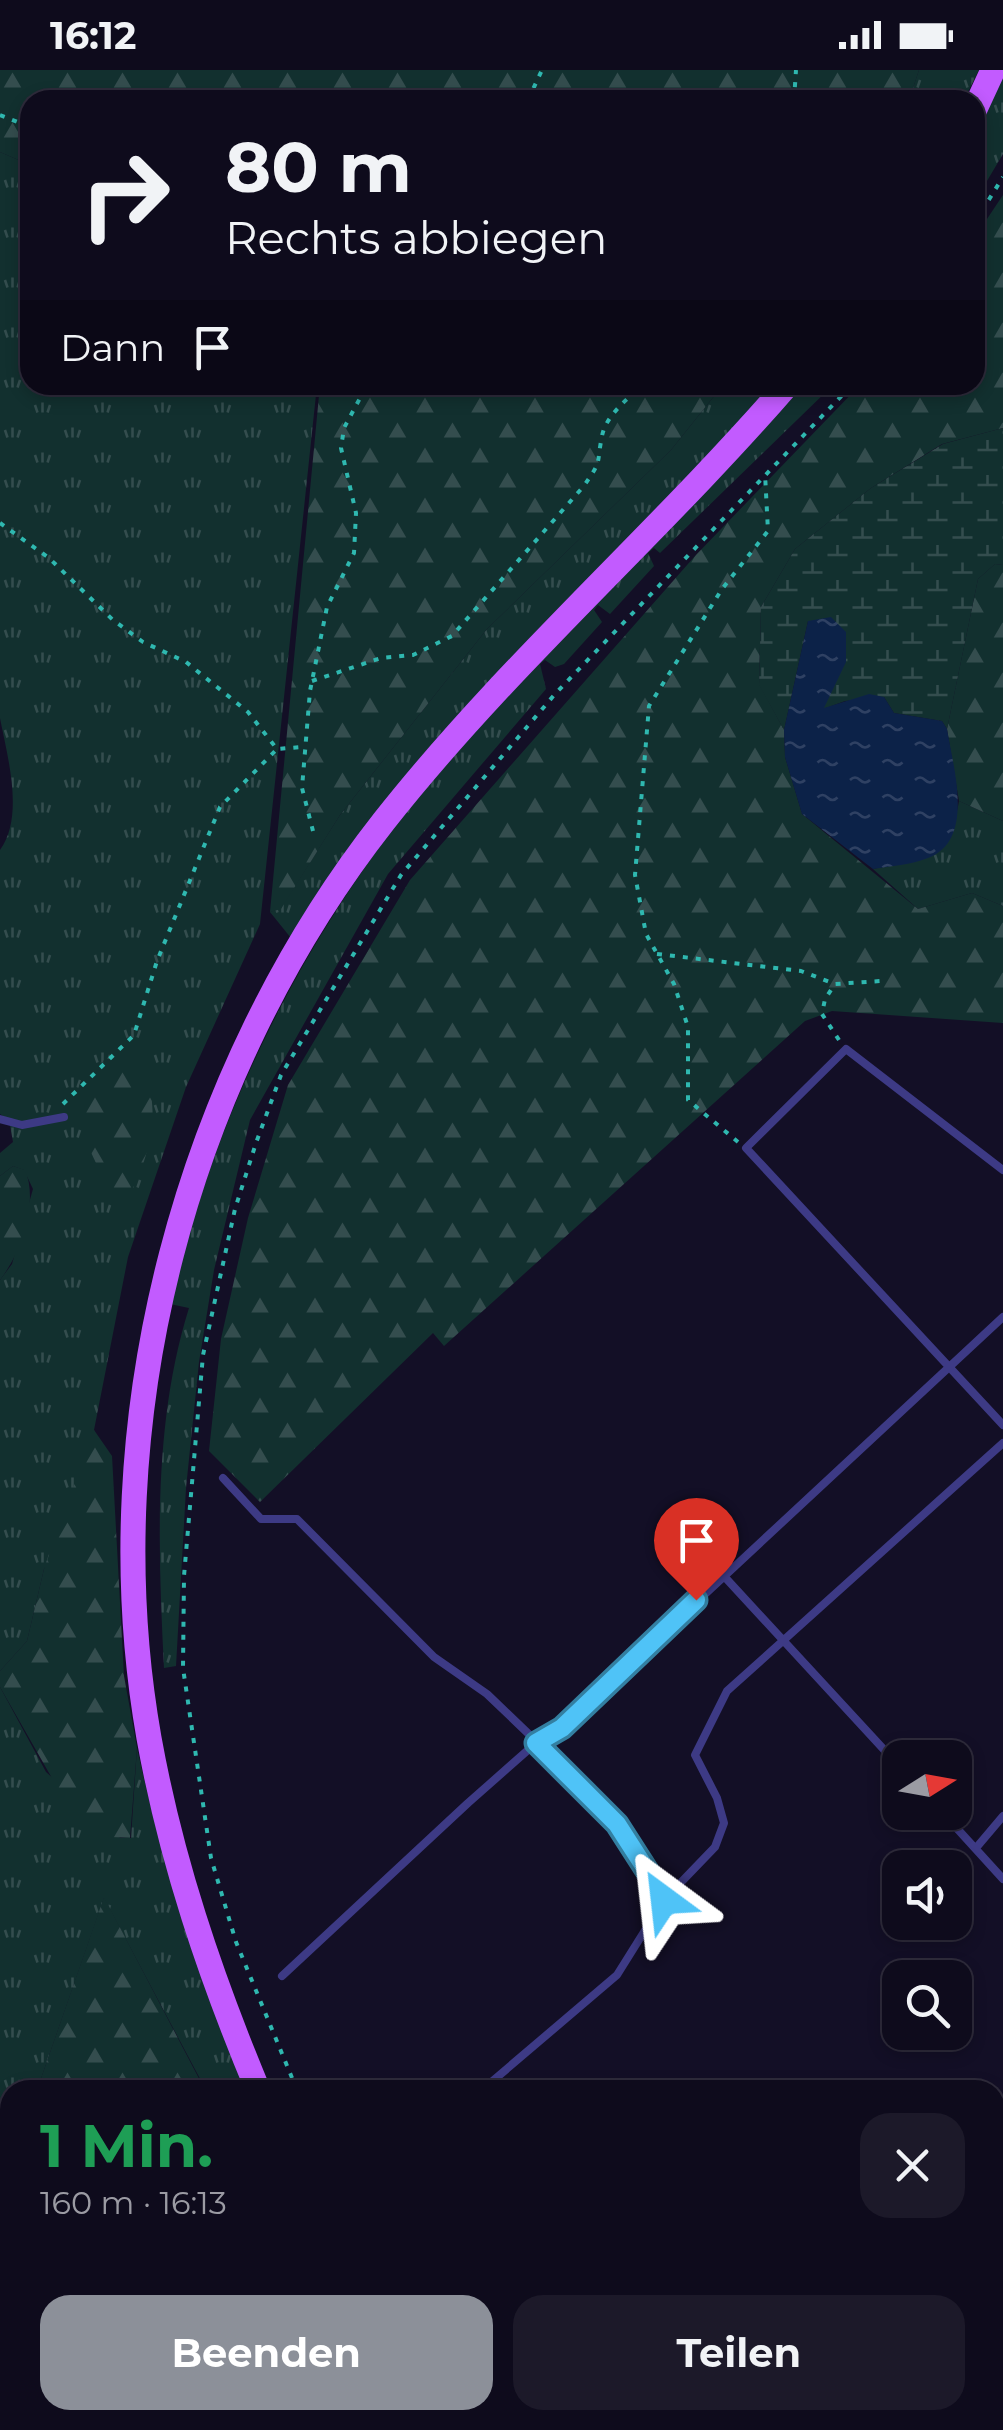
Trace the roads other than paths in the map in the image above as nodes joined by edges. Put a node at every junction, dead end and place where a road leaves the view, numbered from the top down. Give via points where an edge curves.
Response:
1 (778, 395) edge
2 (60, 1117) road end
3 (0, 1120) edge
4 (1003, 1170) edge
5 (1003, 1317) edge
6 (946, 1368) junction
7 (1003, 1425) edge
8 (1003, 1443) edge
9 (223, 1478) dead end
10 (722, 1574) junction
11 (784, 1642) junction
12 (536, 1743) junction
13 (882, 1748) edge
14 (1003, 1816) edge
15 (959, 1830) edge
16 (976, 1848) junction
17 (1003, 1879) edge
18 (669, 1895) junction
19 (282, 1976) dead end
20 (254, 2080) edge
21 (494, 2080) edge

1 - 20 main road via 384,821 301,942 194,1174 162,1290 145,1389 136,1630 148,1733 188,1905
2 - 3 lane via 22,1124
4 - 6 lane via 846,1049 746,1148
5 - 6 lane
6 - 7 lane
6 - 10 lane
8 - 11 lane
9 - 12 lane via 260,1519 297,1520 434,1657 487,1694
10 - 11 lane
10 - 12 lane via 562,1728
11 - 13 lane
11 - 18 lane via 727,1691 708,1721 695,1755 724,1824 715,1847
12 - 18 lane via 617,1824
12 - 19 lane
14 - 16 lane
15 - 16 lane
16 - 17 lane
18 - 21 lane via 617,1975

